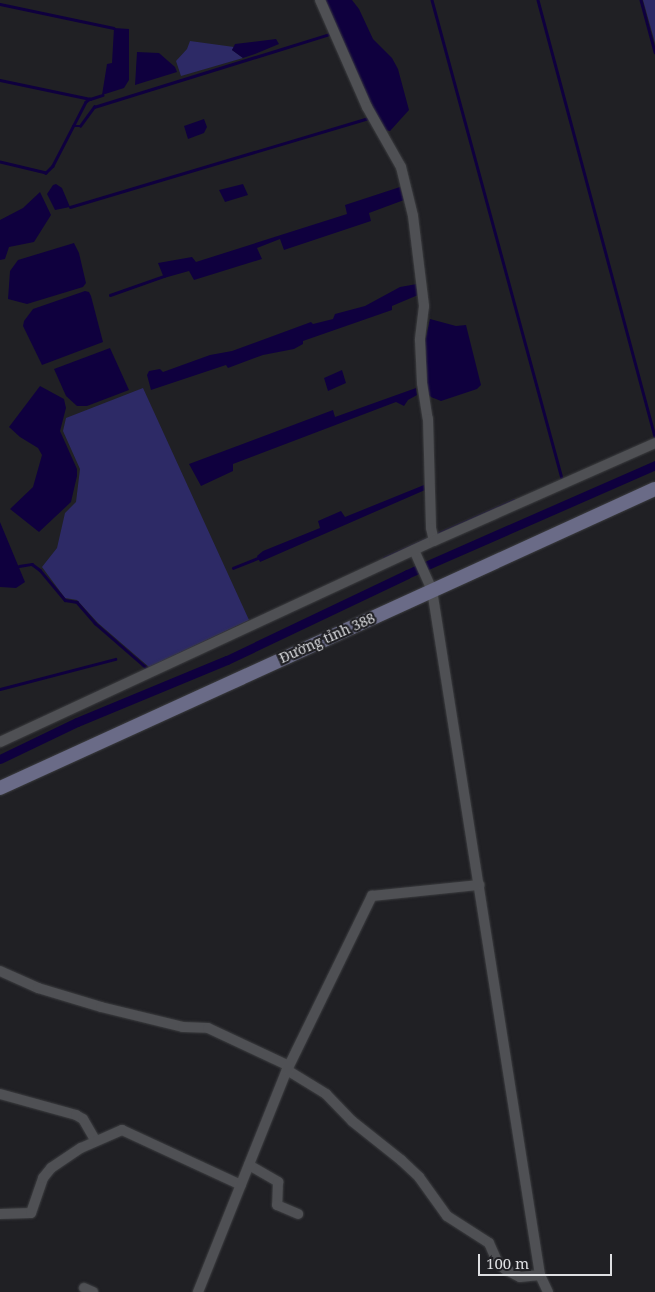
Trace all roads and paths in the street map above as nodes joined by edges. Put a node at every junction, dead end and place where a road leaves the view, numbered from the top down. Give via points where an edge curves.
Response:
1 (320, 0) edge
2 (655, 443) edge
3 (655, 489) edge
4 (434, 540) junction
5 (415, 552) junction
6 (431, 588) junction
7 (0, 742) edge
8 (0, 788) edge
9 (479, 885) junction
10 (0, 971) edge
11 (288, 1068) junction
12 (0, 1094) edge
13 (95, 1140) junction
14 (249, 1165) junction
15 (241, 1185) junction
16 (0, 1214) edge
17 (298, 1214) dead end
18 (540, 1275) junction
19 (198, 1292) edge
20 (548, 1292) edge

1 - 4 street via 366,107 401,167 413,216 424,306 420,340
2 - 4 street
3 - 6 main road, Đường tỉnh 388
4 - 5 street
5 - 6 street
5 - 7 street
6 - 8 main road, Đường tỉnh 388
6 - 9 street
9 - 11 street via 372,896
9 - 18 street
10 - 11 street via 38,988 101,1007 183,1027 208,1028
11 - 14 street
11 - 18 street via 326,1094 352,1121 401,1160 447,1216 489,1243 498,1263 505,1269 520,1277
12 - 13 street via 76,1115 83,1119
13 - 15 street via 125,1131
13 - 16 street via 46,1173 31,1213
14 - 15 street
14 - 17 street via 278,1182 277,1205
15 - 19 street
18 - 20 street

